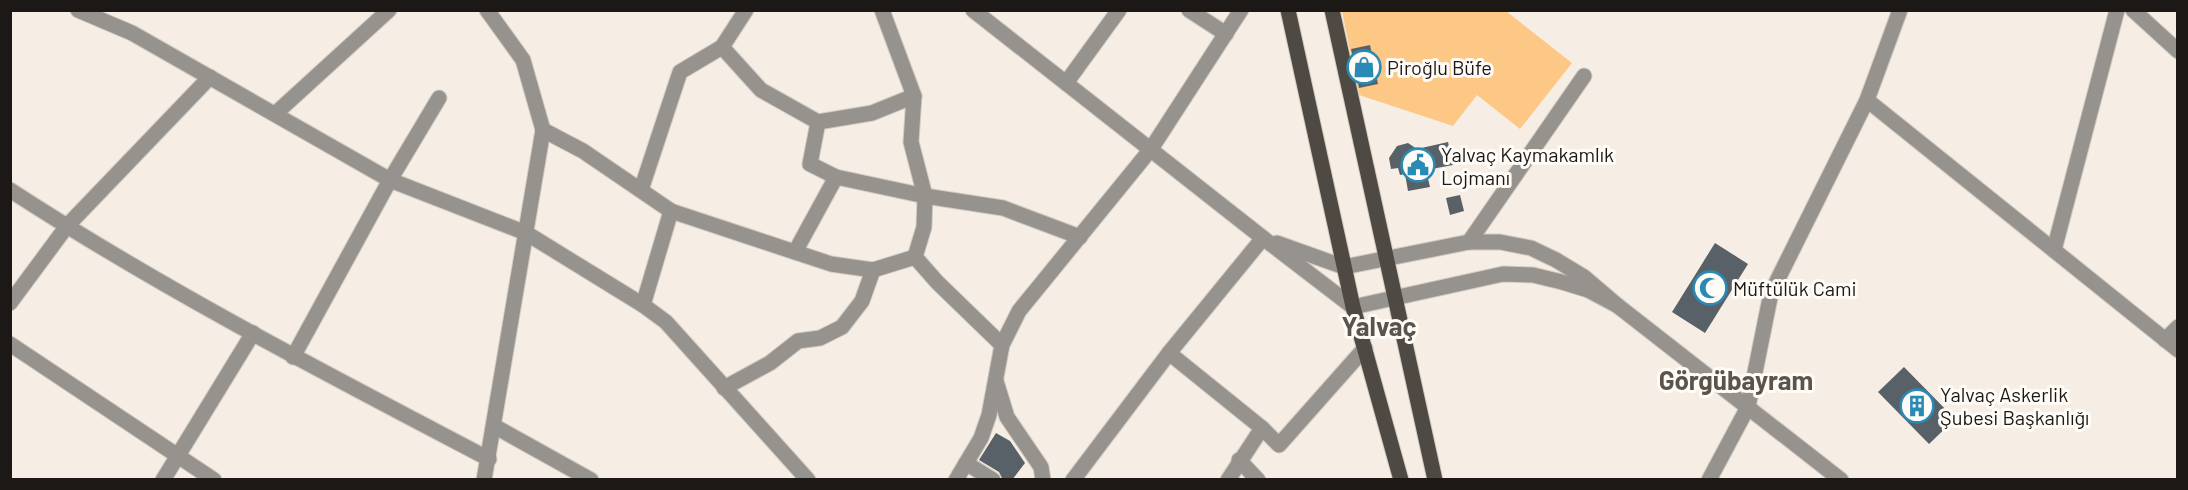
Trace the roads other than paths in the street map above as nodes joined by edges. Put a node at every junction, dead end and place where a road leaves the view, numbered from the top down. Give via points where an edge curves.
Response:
1 (78, 10) edge
2 (389, 10) edge
3 (746, 10) edge
4 (882, 10) edge
5 (1119, 10) edge
6 (1189, 10) edge
7 (1241, 10) edge
8 (1288, 10) edge
9 (1332, 10) edge
10 (1900, 10) edge
11 (2117, 10) edge
12 (2133, 10) edge
13 (490, 12) edge
14 (980, 13) edge
15 (1226, 34) junction
16 (722, 47) junction
17 (2178, 51) edge
18 (1584, 76) dead end
19 (210, 77) junction
20 (1066, 83) junction
21 (914, 96) junction
22 (439, 98) dead end
23 (1867, 100) junction
24 (275, 114) junction
25 (818, 122) junction
26 (543, 130) junction
27 (1151, 149) junction
28 (836, 177) junction
29 (390, 180) junction
30 (10, 190) edge
31 (641, 190) junction
32 (925, 196) junction
33 (671, 211) junction
34 (67, 226) junction
35 (525, 233) junction
36 (1080, 237) junction
37 (1263, 238) junction
38 (1469, 242) junction
39 (2054, 250) junction
40 (795, 252) junction
41 (915, 257) junction
42 (1387, 258) junction
43 (1344, 267) junction
44 (873, 270) junction
45 (1396, 297) junction
46 (10, 303) edge
47 (643, 305) junction
48 (1353, 306) junction
49 (1618, 306) junction
50 (2178, 327) edge
51 (253, 333) junction
52 (2165, 340) junction
53 (10, 344) edge
54 (1002, 345) junction
55 (1365, 348) junction
56 (2178, 350) edge
57 (1169, 353) junction
58 (293, 357) junction
59 (996, 379) junction
60 (724, 388) junction
61 (1748, 407) junction
62 (494, 426) junction
63 (1262, 428) junction
64 (177, 455) junction
65 (489, 459) junction
66 (1239, 460) junction
67 (966, 463) junction
68 (163, 480) edge
69 (214, 480) edge
70 (484, 480) edge
71 (591, 480) edge
72 (808, 480) edge
73 (956, 480) edge
74 (993, 480) edge
75 (1043, 480) edge
76 (1073, 480) edge
77 (1228, 480) edge
78 (1258, 480) edge
79 (1401, 480) edge
80 (1435, 480) edge
81 (1709, 480) edge
82 (1841, 480) edge

1 - 19 street via 132,33
2 - 24 street
3 - 16 street
4 - 21 street
5 - 20 street
6 - 15 street
7 - 15 street
8 - 43 main road
9 - 42 main road
10 - 23 street
11 - 39 street
12 - 17 street
13 - 26 street via 523,60
14 - 20 street
15 - 27 street
16 - 25 street via 762,90
16 - 31 street via 680,72
18 - 38 street
19 - 24 street
19 - 34 street
20 - 27 street
21 - 25 street via 872,113
21 - 32 street via 911,142
22 - 29 street
23 - 39 street
23 - 61 street via 1771,294
24 - 29 street
25 - 28 street via 810,164
26 - 31 street
26 - 35 street
27 - 36 street
27 - 37 street
28 - 32 street
28 - 40 street
29 - 35 street
29 - 58 street
30 - 34 street
31 - 33 street
32 - 36 street via 1003,208
32 - 41 street via 924,226
33 - 40 street
33 - 47 street
34 - 46 street
34 - 51 street
35 - 47 street
35 - 62 street
36 - 54 street via 1019,311
37 - 43 street
37 - 48 street
37 - 57 street
38 - 42 street
38 - 49 street via 1531,248 1584,277
39 - 52 street
40 - 44 street via 831,264
41 - 44 street
41 - 54 street
42 - 43 street
42 - 45 main road
43 - 48 main road
44 - 60 street via 862,301 842,327 820,338 798,341 770,363
45 - 48 street
45 - 49 street via 1503,274 1533,275 1588,290
45 - 80 main road
47 - 60 street via 666,322
48 - 55 main road
49 - 61 street
50 - 52 street
51 - 58 street
51 - 64 street
52 - 56 street
53 - 64 street
54 - 59 street
55 - 63 street via 1279,445
55 - 79 main road
57 - 63 street
57 - 76 street
58 - 65 street
59 - 67 street via 981,438
59 - 75 street via 1007,417 1041,466
60 - 72 street
61 - 81 street
61 - 82 street
62 - 65 street
62 - 71 street
63 - 66 street
64 - 68 street
64 - 69 street
65 - 70 street
66 - 77 street
66 - 78 street
67 - 73 street
67 - 74 street

